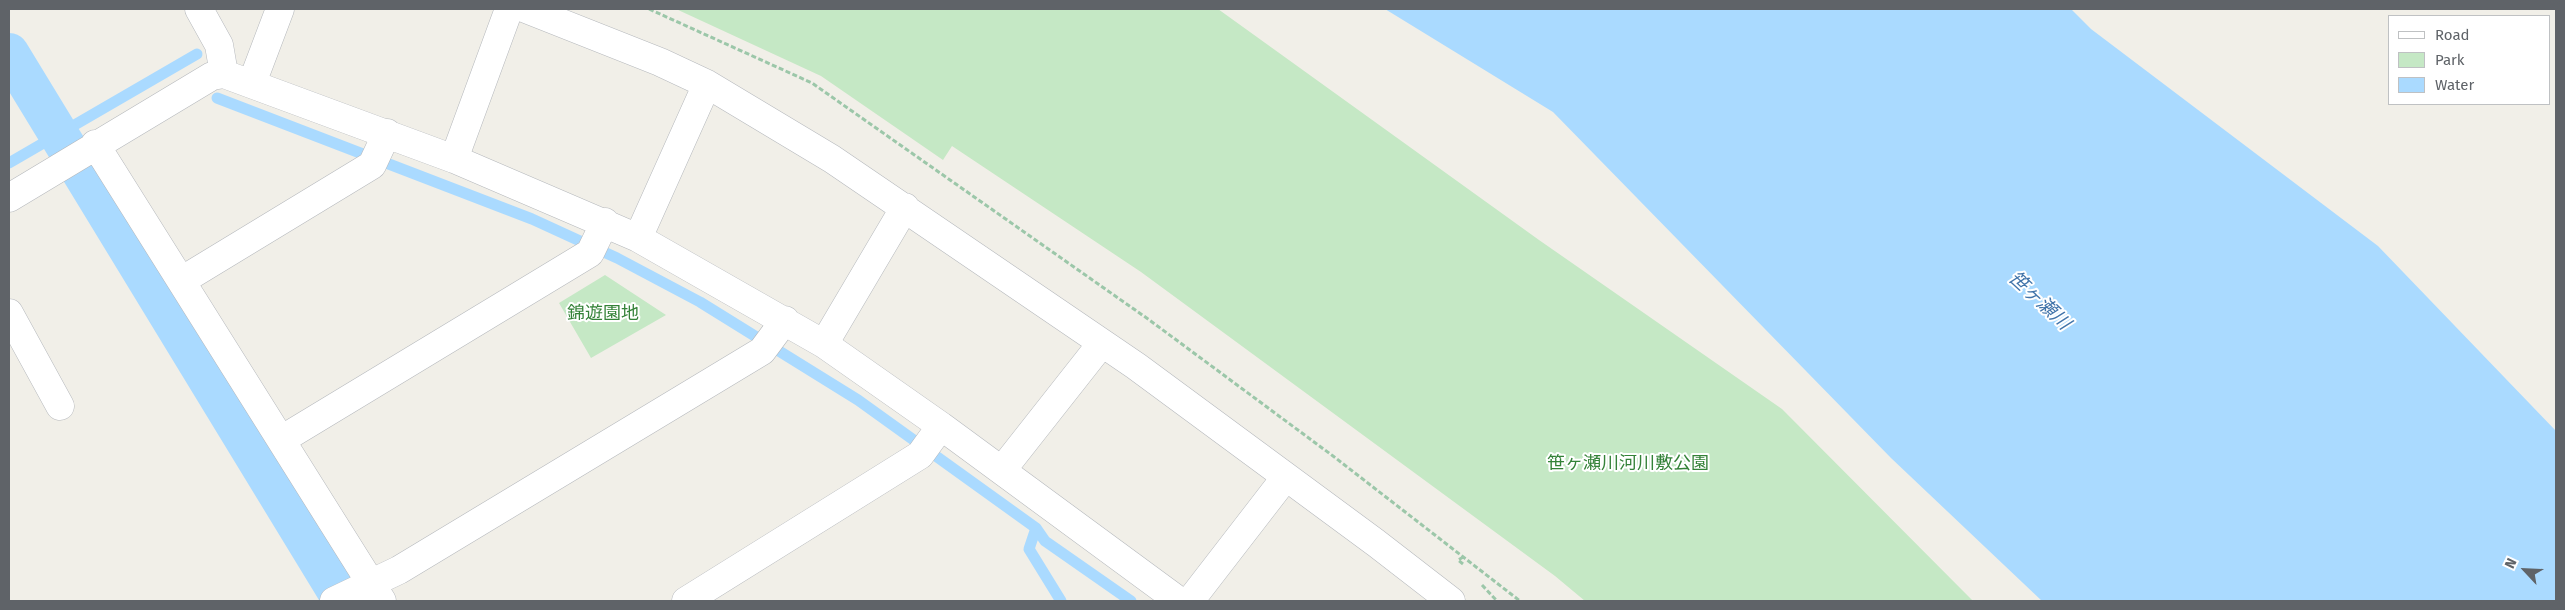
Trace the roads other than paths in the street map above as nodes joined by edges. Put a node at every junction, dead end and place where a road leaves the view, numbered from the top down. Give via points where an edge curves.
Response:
1 (199, 9) edge
2 (280, 9) edge
3 (509, 9) edge
4 (526, 9) edge
5 (224, 74) junction
6 (252, 83) junction
7 (708, 84) junction
8 (90, 148) junction
9 (380, 149) junction
10 (454, 159) junction
11 (9, 198) edge
12 (905, 207) junction
13 (597, 238) junction
14 (638, 238) junction
15 (181, 281) junction
16 (9, 313) edge
17 (774, 335) junction
18 (1102, 343) junction
19 (824, 344) junction
20 (60, 406) dead end
21 (281, 440) junction
22 (931, 440) junction
23 (1002, 470) junction
24 (1285, 478) junction
25 (359, 594) edge
26 (686, 601) edge
27 (1179, 601) edge
28 (1190, 601) edge
29 (1451, 601) edge

1 - 5 street via 219,46
2 - 6 street
3 - 10 street
4 - 7 street
5 - 6 street
5 - 8 street via 212,76
6 - 9 street
7 - 12 street
7 - 14 street
8 - 11 street
8 - 15 street
9 - 10 street
9 - 15 street
10 - 13 street
12 - 18 street
12 - 19 street
13 - 14 street
13 - 21 street
14 - 17 street
15 - 21 street
16 - 20 street
17 - 19 street
17 - 25 street
18 - 23 street
18 - 24 street
19 - 22 street
21 - 25 street
22 - 23 street
22 - 26 street
23 - 27 street
24 - 28 street
24 - 29 street

